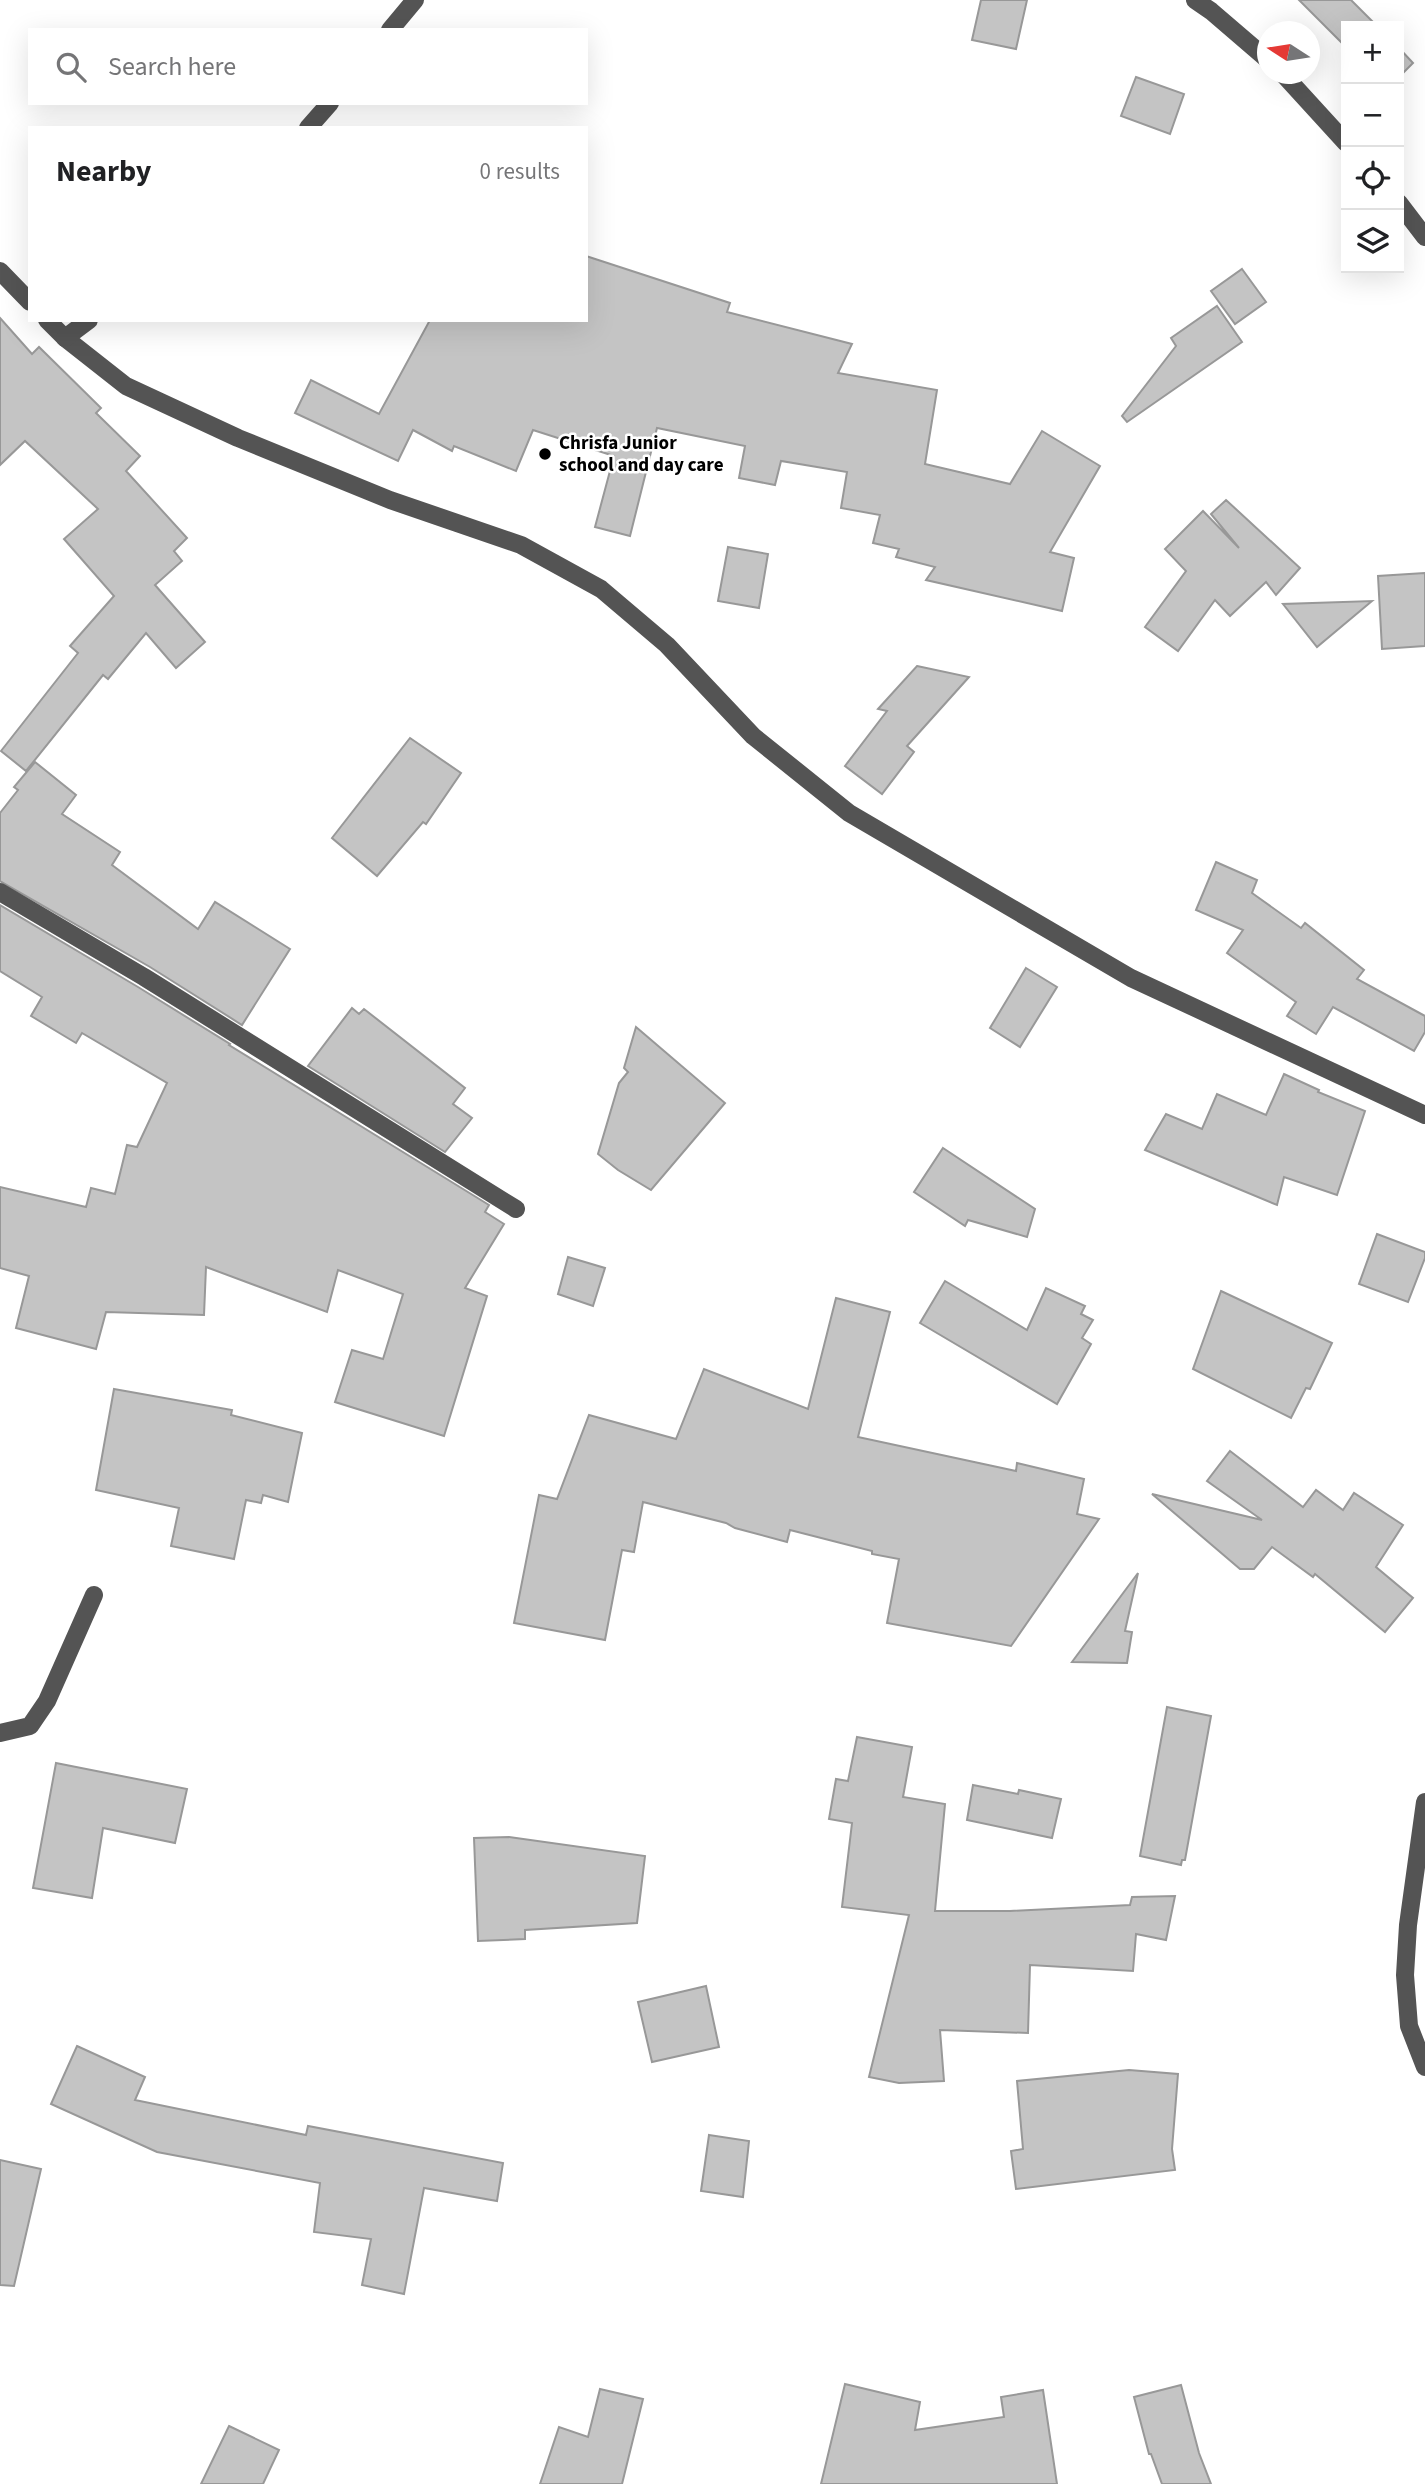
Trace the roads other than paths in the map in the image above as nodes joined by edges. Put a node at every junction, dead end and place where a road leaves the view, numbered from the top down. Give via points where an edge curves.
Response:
1 (415, 0) edge
2 (1195, 0) edge
3 (392, 28) edge
4 (1257, 51) edge
5 (1292, 84) edge
6 (328, 105) edge
7 (310, 126) edge
8 (1341, 138) edge
9 (1404, 210) edge
10 (1425, 237) edge
11 (0, 271) edge
12 (28, 300) edge
13 (49, 322) edge
14 (86, 322) edge
15 (65, 338) junction
16 (0, 892) edge
17 (1425, 1115) edge
18 (516, 1209) dead end
19 (94, 1595) dead end
20 (0, 1732) edge
21 (1425, 1802) edge
22 (1425, 2067) edge

1 - 3 street
2 - 4 street
5 - 8 street
6 - 7 street
9 - 10 street
11 - 12 street
13 - 15 street
14 - 15 street
15 - 17 street via 126,386 390,500 521,545 601,589 667,645 753,736 849,813 1131,978
16 - 18 street
19 - 20 street via 42,1709 30,1726
21 - 22 street via 1405,1975 1409,2026

